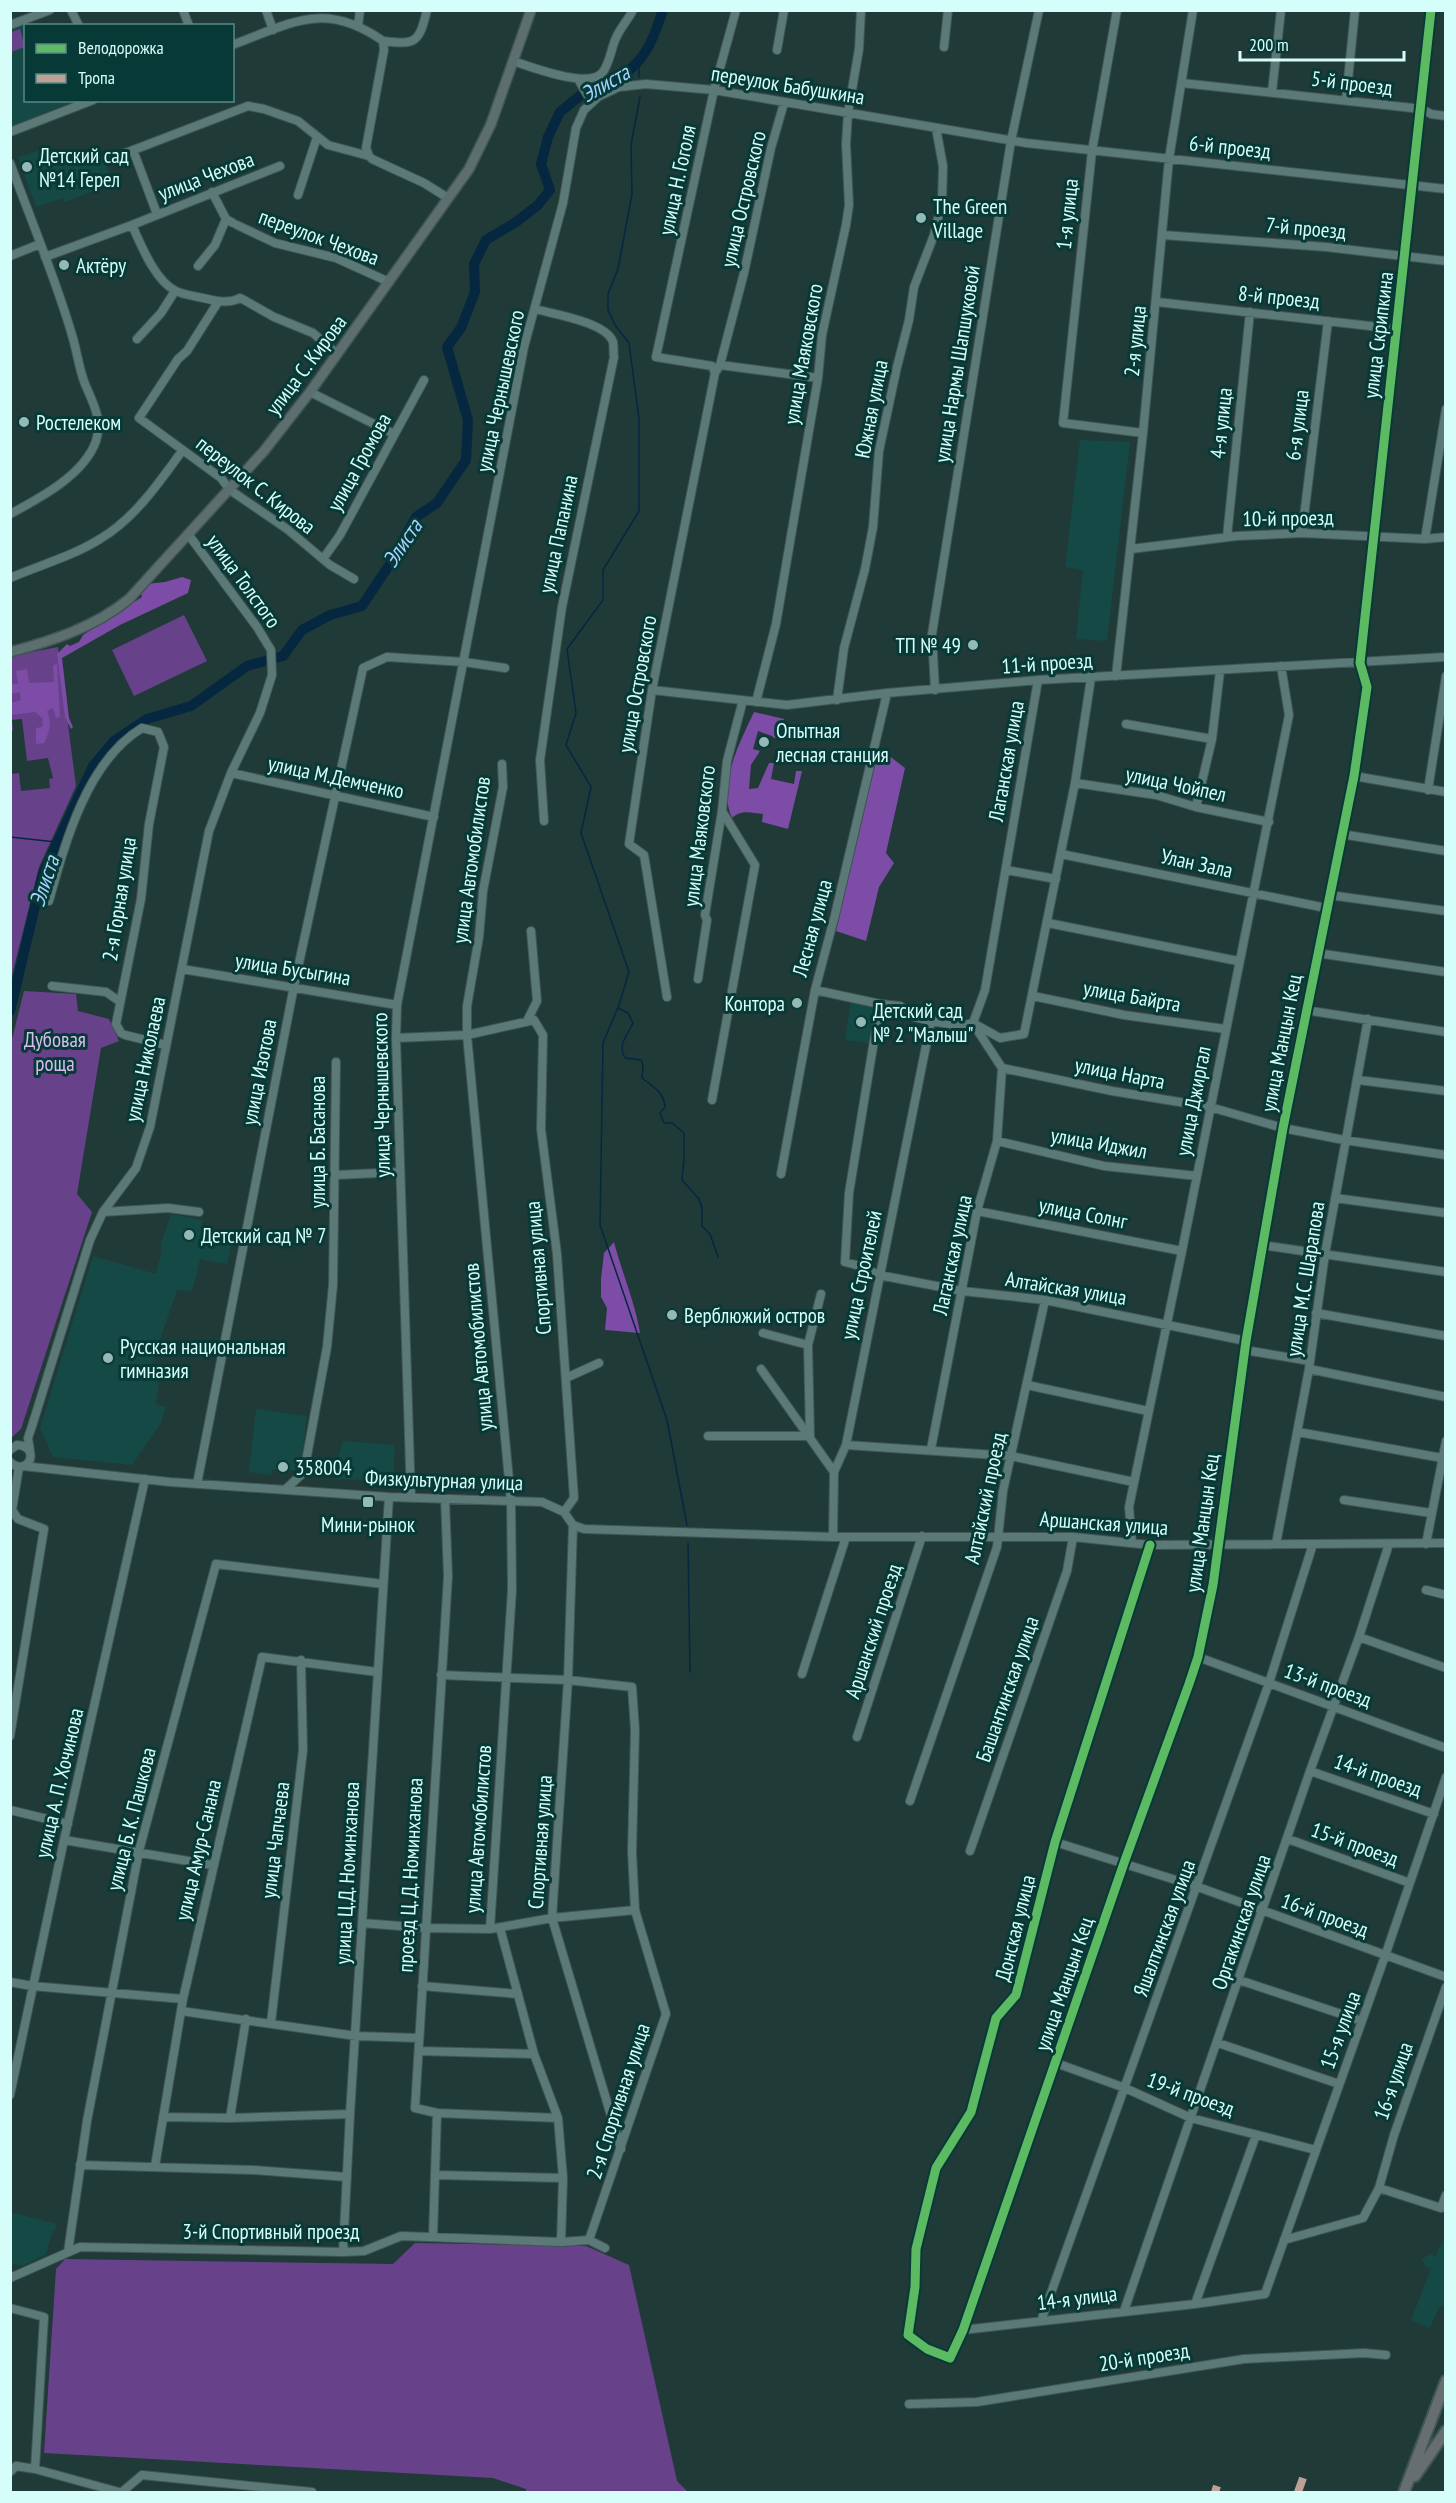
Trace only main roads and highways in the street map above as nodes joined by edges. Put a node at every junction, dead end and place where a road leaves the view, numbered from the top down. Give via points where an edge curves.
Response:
1 (531, 10) edge
2 (10, 652) edge
3 (1446, 2380) edge
4 (1446, 2431) edge
5 (1405, 2493) edge

1 - 2 main road, улица С. Кирова via 481,148 310,392 230,490 129,599 72,632
3 - 5 highway
4 - 5 highway

